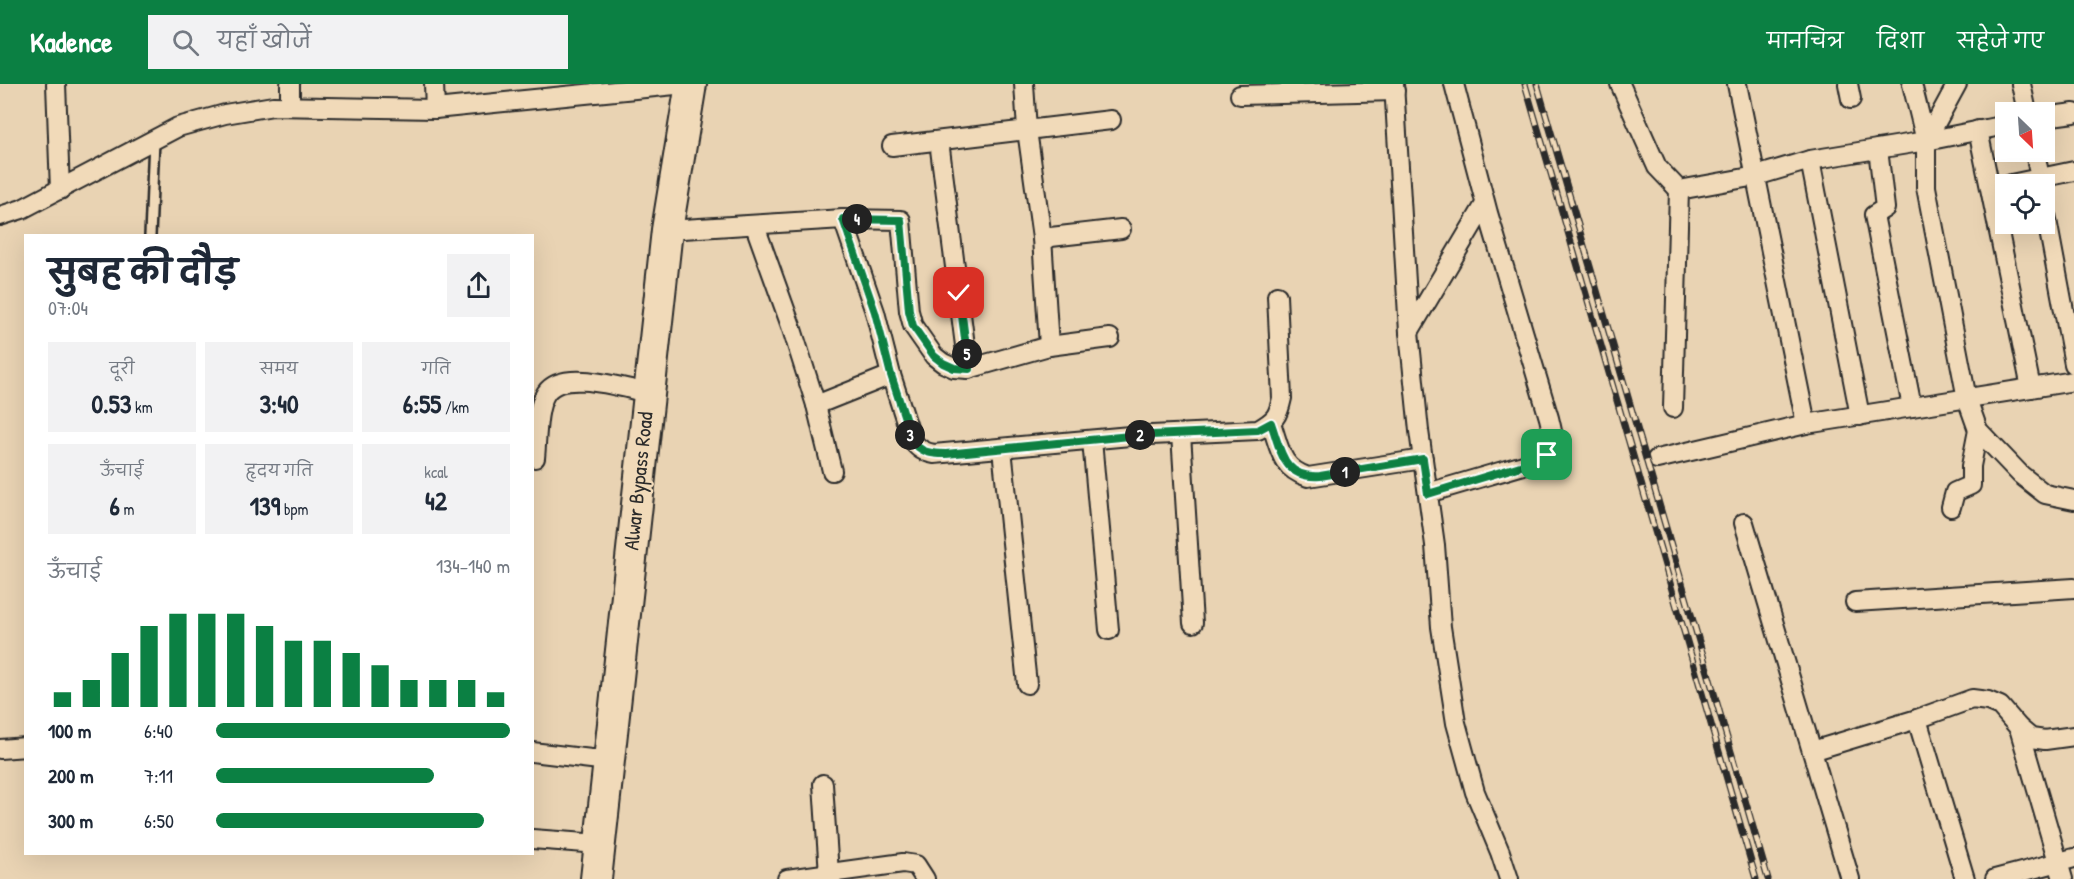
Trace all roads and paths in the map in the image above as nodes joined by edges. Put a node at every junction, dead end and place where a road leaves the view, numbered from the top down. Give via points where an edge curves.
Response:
1 (56, 84) edge
2 (290, 84) edge
3 (434, 84) edge
4 (677, 84) edge
5 (685, 84) edge
6 (691, 84) edge
7 (1024, 84) edge
8 (1454, 84) edge
9 (1620, 84) edge
10 (1737, 84) edge
11 (1912, 84) edge
12 (1957, 84) edge
13 (2021, 84) edge
14 (1394, 88) edge
15 (1240, 95) dead end
16 (2025, 102) edge
17 (290, 106) junction
18 (435, 108) junction
19 (2074, 113) edge
20 (2055, 116) edge
21 (1111, 120) dead end
22 (1995, 127) edge
23 (1027, 130) junction
24 (1978, 130) junction
25 (154, 140) junction
26 (939, 141) junction
27 (1926, 141) junction
28 (892, 146) dead end
29 (1878, 149) junction
30 (1810, 160) junction
31 (2074, 171) edge
32 (1756, 176) junction
33 (2055, 177) edge
34 (1995, 178) edge
35 (60, 190) junction
36 (1679, 190) junction
37 (1485, 204) junction
38 (0, 216) edge
39 (843, 219) junction
40 (755, 226) junction
41 (1121, 229) dead end
42 (667, 230) junction
43 (150, 234) edge
44 (2006, 234) edge
45 (2050, 234) edge
46 (1041, 238) junction
47 (1276, 296) dead end
48 (1409, 332) junction
49 (1110, 338) dead end
50 (1049, 346) junction
51 (2074, 364) edge
52 (969, 369) junction
53 (891, 375) junction
54 (2074, 381) edge
55 (2031, 388) junction
56 (648, 393) junction
57 (1967, 399) junction
58 (816, 405) junction
59 (1912, 407) junction
60 (1673, 408) dead end
61 (1860, 416) junction
62 (1271, 423) junction
63 (1806, 424) junction
64 (1978, 430) junction
65 (1181, 434) junction
66 (1092, 440) junction
67 (1002, 449) junction
68 (535, 458) dead end
69 (1423, 459) junction
70 (1657, 459) dead end
71 (832, 471) dead end
72 (1428, 494) junction
73 (2074, 500) edge
74 (1951, 507) dead end
75 (1744, 523) dead end
76 (2074, 588) edge
77 (1855, 602) dead end
78 (1193, 623) dead end
79 (1109, 630) dead end
80 (1027, 684) dead end
81 (1917, 719) junction
82 (2019, 728) junction
83 (2074, 736) edge
84 (24, 747) edge
85 (0, 749) edge
86 (1812, 751) junction
87 (534, 752) edge
88 (608, 761) junction
89 (823, 784) dead end
90 (534, 839) edge
91 (599, 844) junction
92 (2065, 866) edge
93 (829, 873) junction
94 (596, 879) edge
95 (787, 879) edge
96 (925, 879) edge
97 (1509, 879) edge
98 (1850, 879) edge
99 (1965, 879) edge
100 (1995, 879) edge

1 - 35 street
2 - 17 street
3 - 18 street
4 - 5 street
4 - 18 street
6 - 42 highway, Alwar Bypass Road
7 - 23 street
8 - 37 street
9 - 36 street via 1657,167
10 - 32 street
11 - 27 street
12 - 27 street
13 - 16 street
14 - 15 street
14 - 48 street
17 - 18 street
17 - 25 street via 225,114 178,127
19 - 20 street
21 - 23 street
22 - 24 street
23 - 26 street
23 - 46 street
24 - 27 street
24 - 34 street
25 - 35 street
25 - 43 lane
26 - 28 street
26 - 52 street
27 - 29 street
27 - 57 street via 1926,187
29 - 30 street
29 - 59 street via 1885,208 1874,215
30 - 32 street
30 - 61 street
31 - 33 street
32 - 36 street
32 - 63 street
35 - 38 street
36 - 60 street
37 - 48 street
37 - 72 street via 1549,418 1552,448 1537,461
39 - 40 street
39 - 52 street via 901,220 913,326 943,363
39 - 53 street via 875,312
40 - 42 street
40 - 58 street
41 - 46 street
42 - 56 highway, Alwar Bypass Road
44 - 55 street
45 - 51 street
46 - 50 street
47 - 62 street via 1282,398 1279,414
48 - 69 street
49 - 50 street
50 - 52 street
53 - 58 street
53 - 67 street via 916,447 934,454
54 - 55 street
55 - 57 street
56 - 68 street via 591,382 554,384 541,404
56 - 88 highway, Alwar Bypass Road
57 - 59 street
57 - 64 street
58 - 71 street
59 - 61 street
61 - 63 street
62 - 65 street via 1258,430
62 - 69 street via 1286,465 1308,477
63 - 70 street
64 - 73 street via 2045,494
64 - 74 street via 1971,486 1955,492
65 - 66 street
65 - 78 street
66 - 67 street
66 - 79 street
67 - 80 street
69 - 72 street
72 - 97 street via 1441,627 1456,723 1475,792
75 - 86 street
76 - 77 street
81 - 82 street via 1972,699 2000,706
81 - 86 street
81 - 99 street
82 - 83 street via 2031,738
82 - 92 street
84 - 85 street
86 - 98 street
87 - 88 street
88 - 91 highway, Alwar Bypass Road
89 - 93 street
90 - 91 street
91 - 94 highway, Alwar Bypass Road
92 - 100 street
93 - 95 street
93 - 96 street via 903,863 916,865

